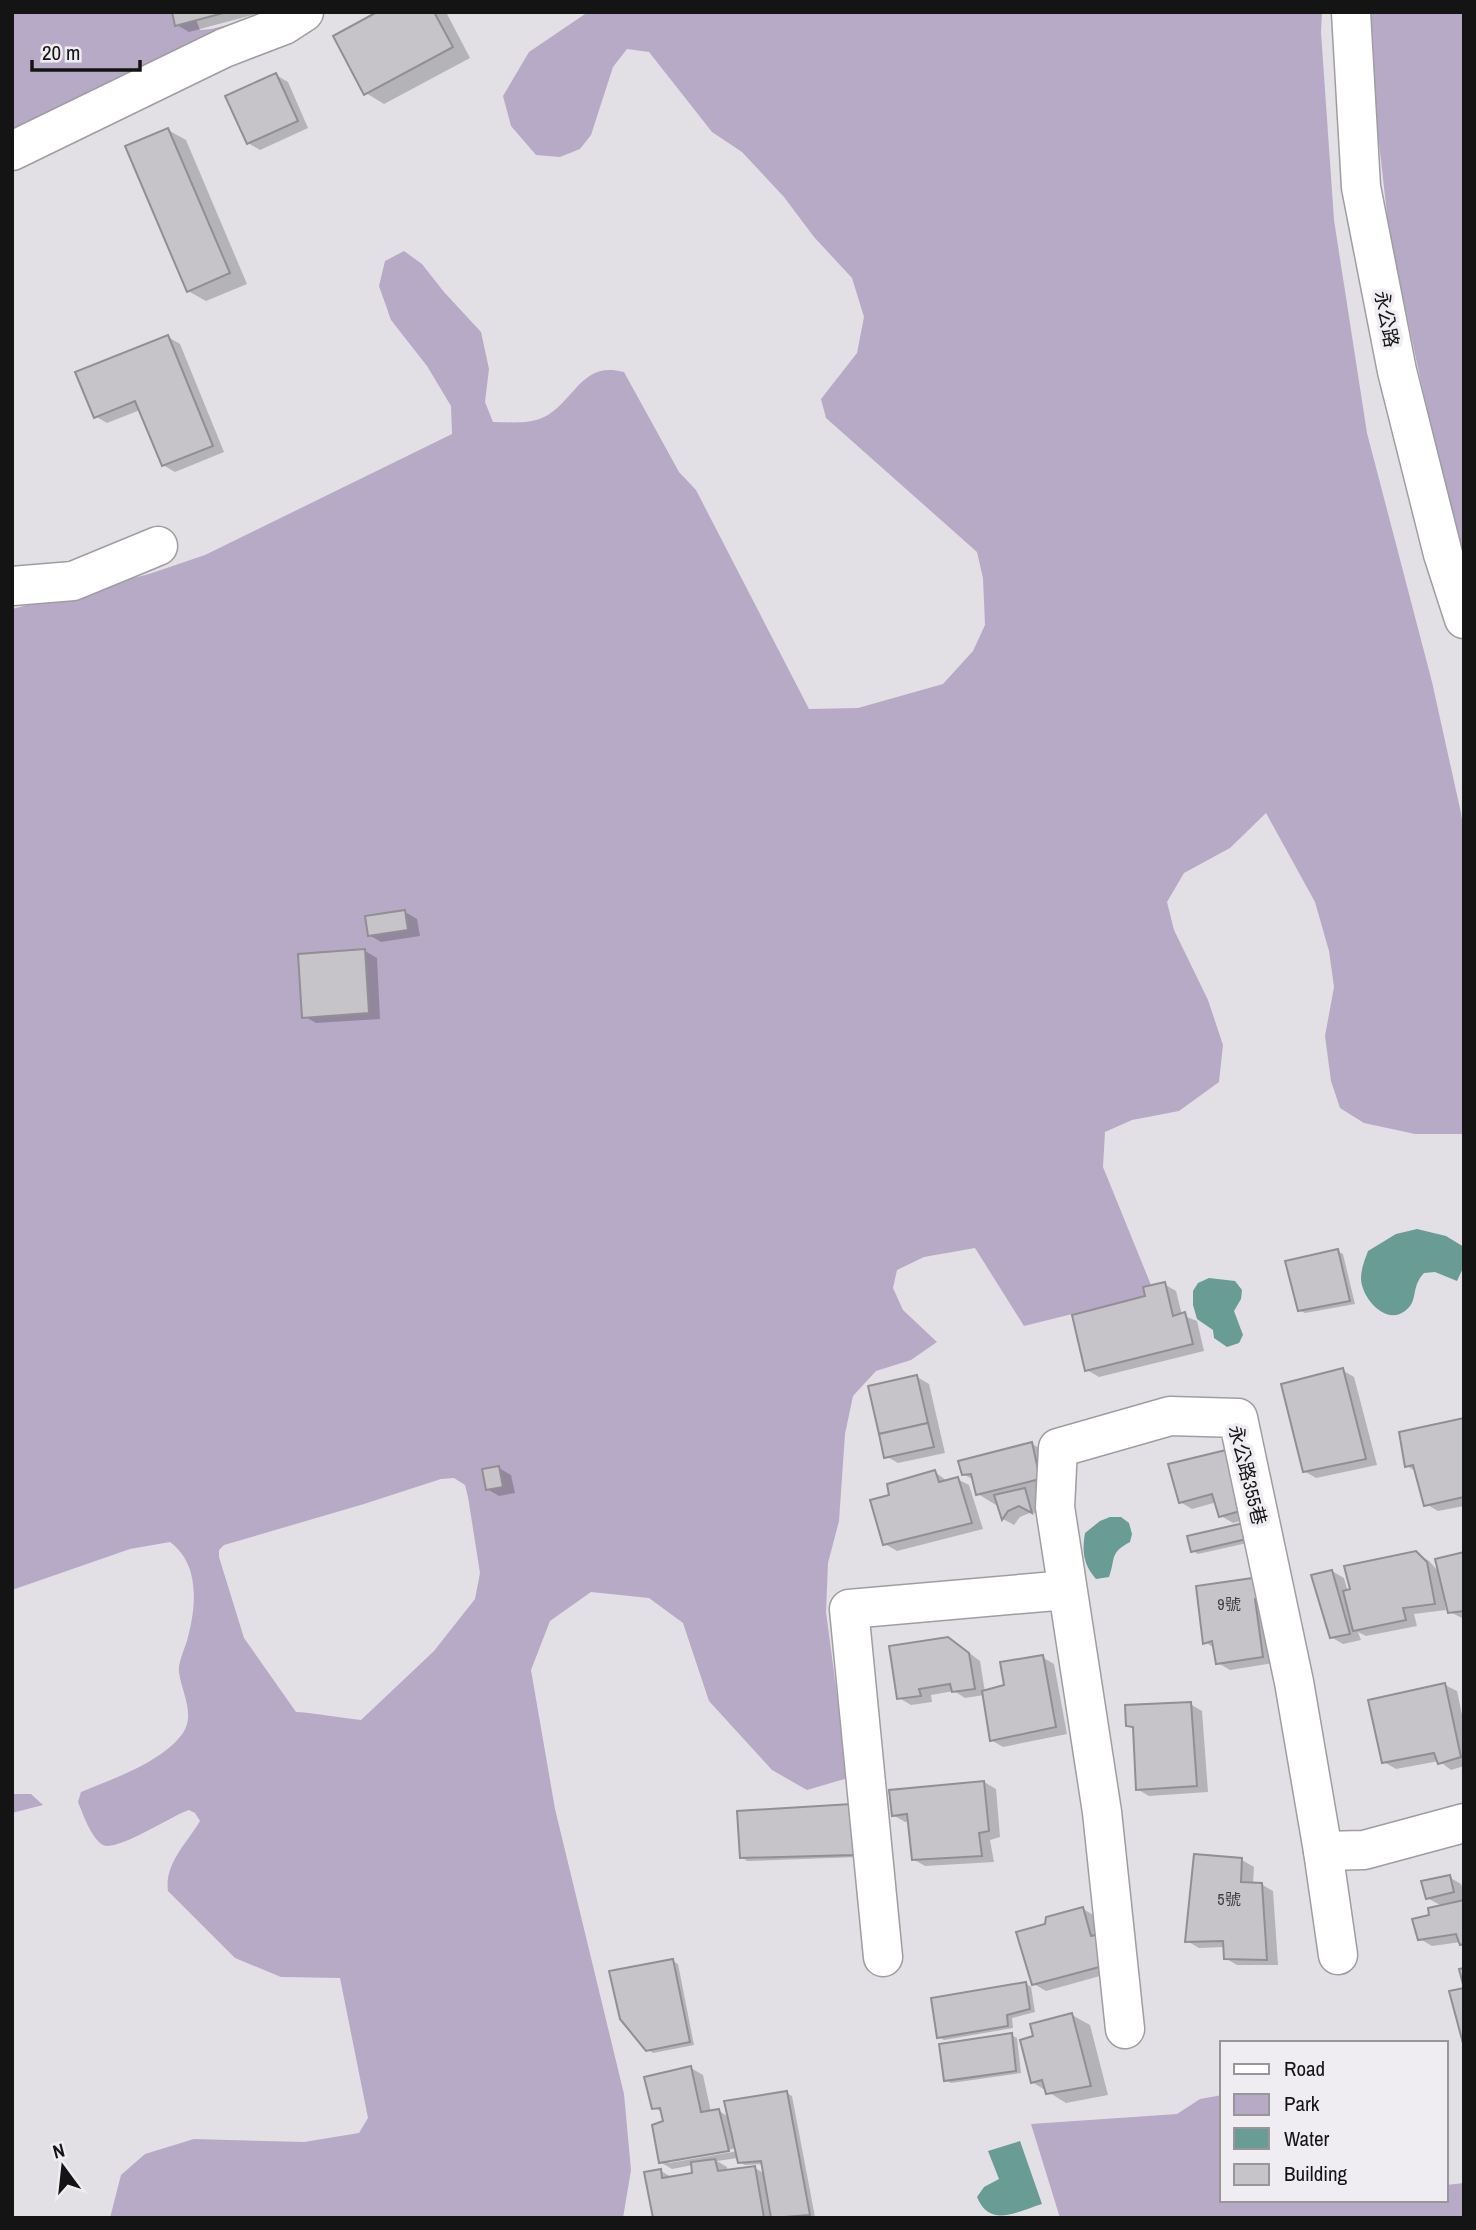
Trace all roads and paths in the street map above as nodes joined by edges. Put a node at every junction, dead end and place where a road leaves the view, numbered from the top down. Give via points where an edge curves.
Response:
1 (304, 12) edge
2 (1351, 12) edge
3 (12, 151) edge
4 (158, 546) dead end
5 (12, 586) edge
6 (1464, 619) edge
7 (1067, 1590) junction
8 (1464, 1824) edge
9 (1323, 1851) junction
10 (1338, 1955) dead end
11 (883, 1957) dead end
12 (1125, 2029) dead end

1 - 3 lane
2 - 6 lane, 永公路 via 1362,187 1397,371
4 - 5 lane via 73,581
7 - 9 lane, 永公路355巷 via 1055,1507 1058,1448 1170,1416 1238,1418 1294,1682
7 - 11 lane via 849,1609
7 - 12 lane, 永公路355巷 via 1102,1812
8 - 9 lane via 1364,1850
9 - 10 lane, 永公路355巷

